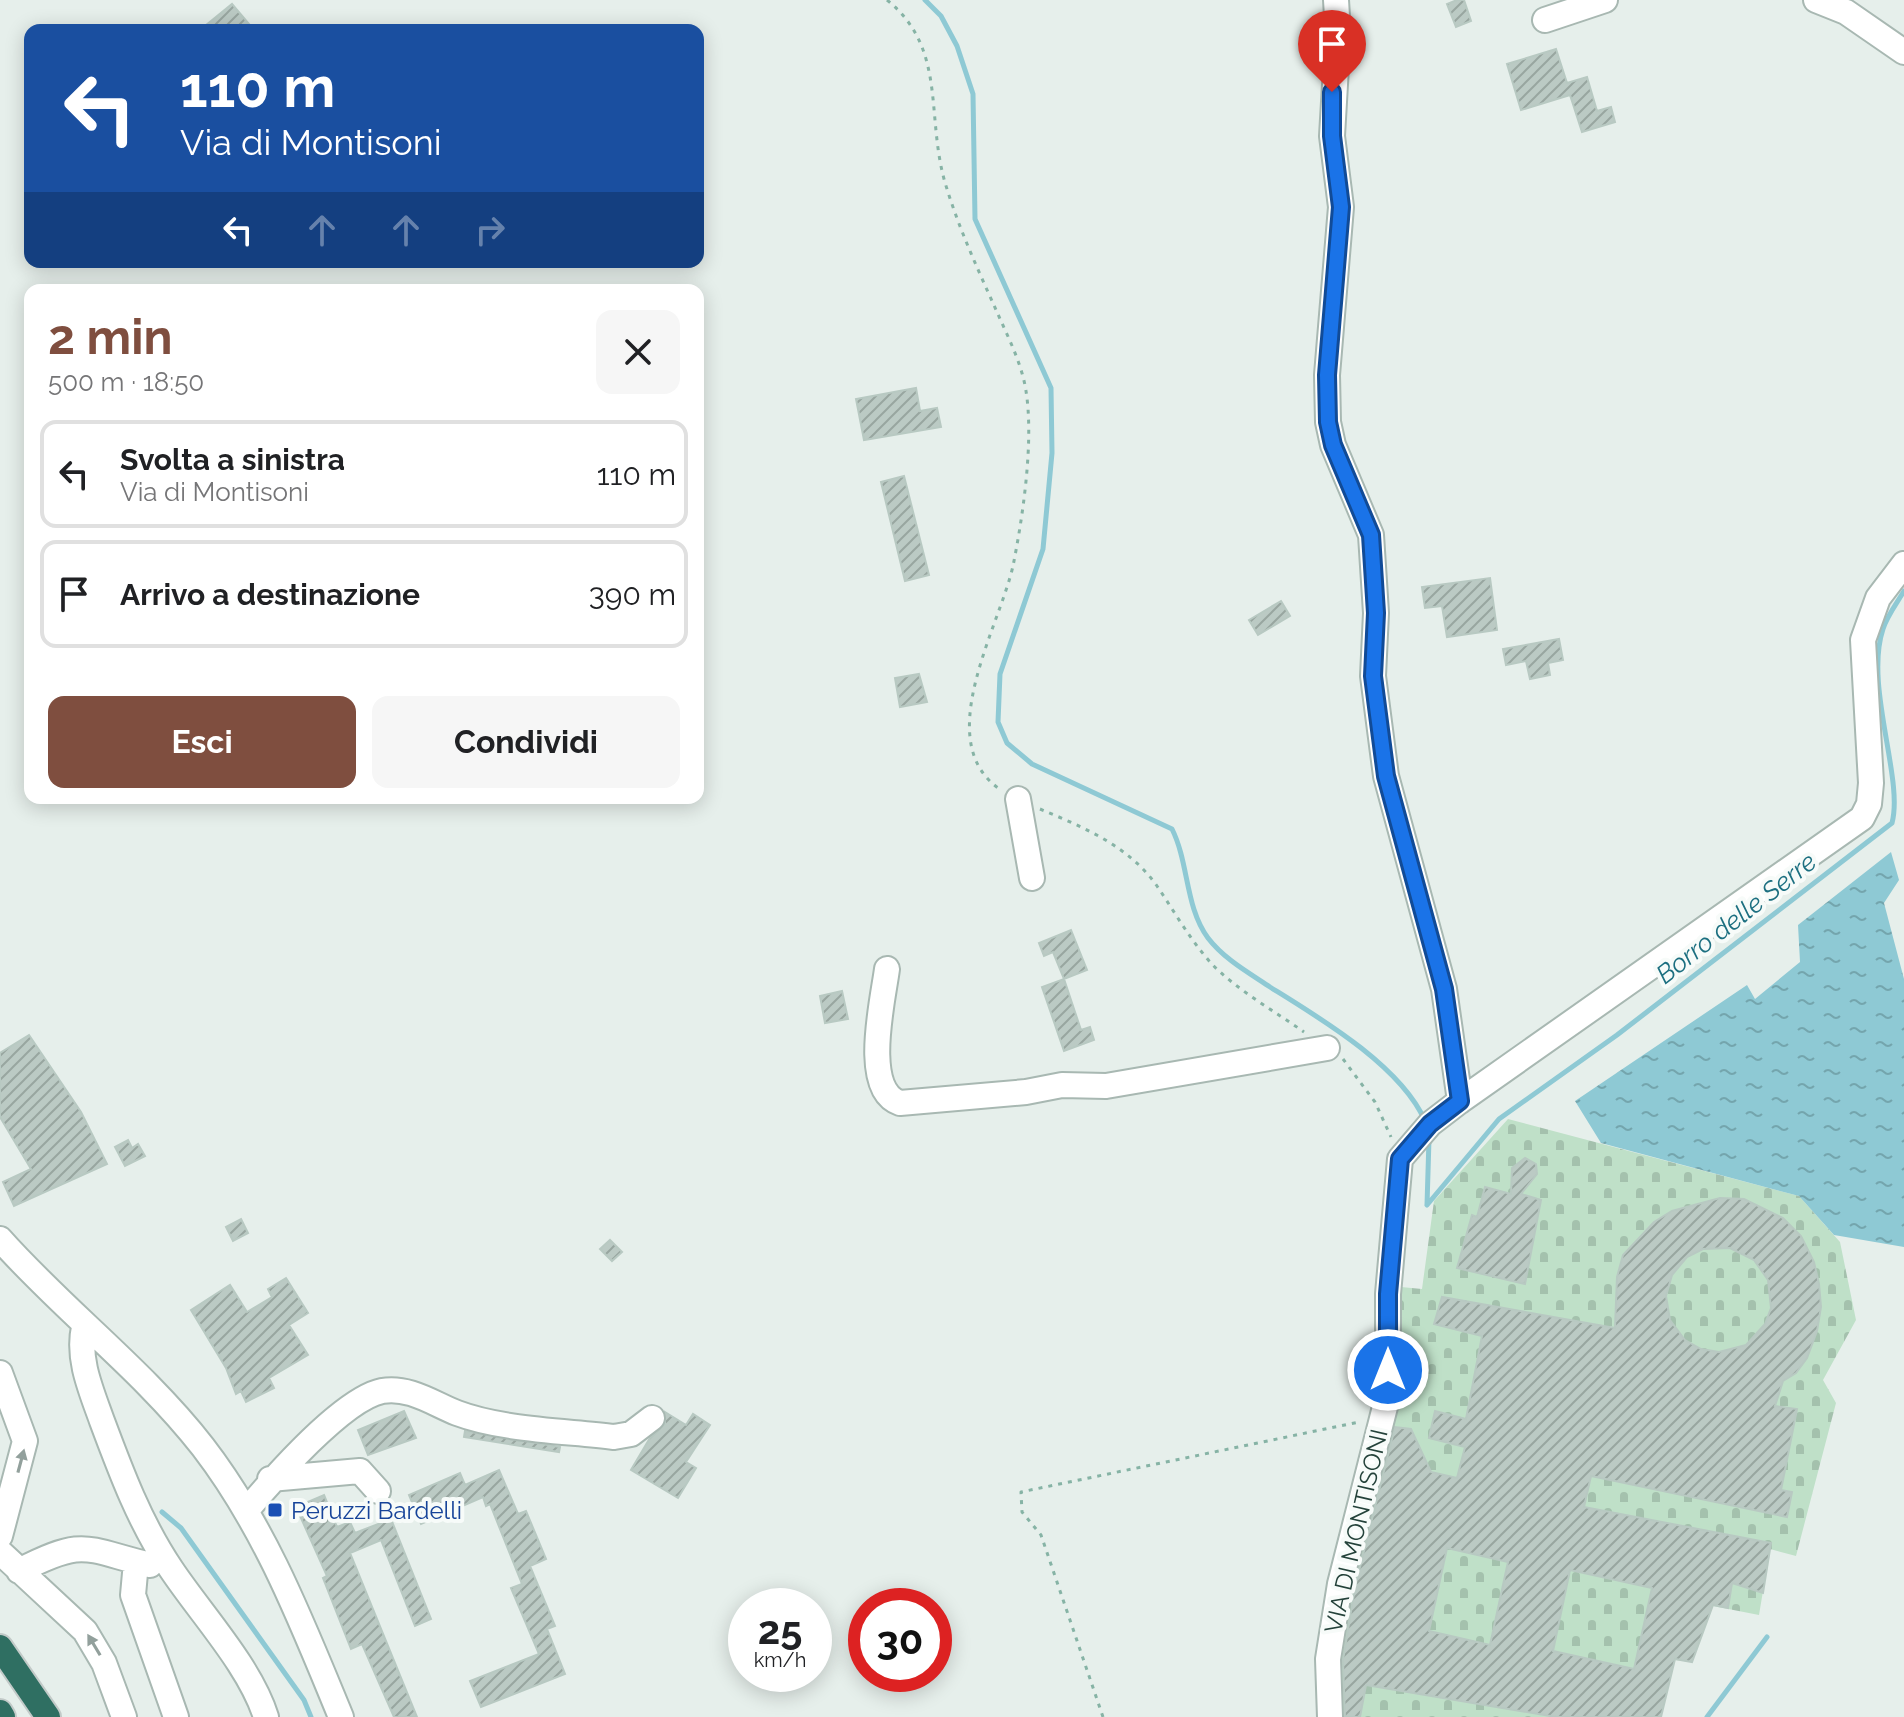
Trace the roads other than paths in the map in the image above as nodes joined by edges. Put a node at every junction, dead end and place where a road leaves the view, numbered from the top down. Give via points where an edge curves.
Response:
1 (1336, 0) edge
2 (1605, 0) edge
3 (1816, 0) edge
4 (1545, 20) dead end
5 (1904, 52) edge
6 (1904, 564) edge
7 (1018, 799) road end
8 (1032, 878) dead end
9 (887, 969) dead end
10 (1327, 1048) road end
11 (1460, 1101) junction
12 (0, 1239) edge
13 (84, 1327) junction
14 (0, 1373) edge
15 (652, 1418) dead end
16 (273, 1479) junction
17 (229, 1483) junction
18 (378, 1491) dead end
19 (246, 1511) junction
20 (0, 1536) edge
21 (0, 1552) edge
22 (136, 1562) junction
23 (171, 1570) junction
24 (19, 1571) junction
25 (0, 1647) edge
26 (0, 1712) edge
27 (3, 1717) edge
28 (48, 1717) edge
29 (124, 1717) edge
30 (176, 1717) edge
31 (266, 1717) edge
32 (341, 1717) edge
33 (1330, 1717) edge

1 - 11 street via 1332,136 1341,207 1328,422 1371,535 1373,676 1384,763 1444,989
2 - 4 street
3 - 5 street via 1846,12
6 - 11 street via 1878,598 1863,640 1871,783 1862,818
7 - 8 street
9 - 10 street via 876,1064 881,1084 900,1103 1062,1085 1106,1086
11 - 33 street, VIA DI MONTISONI via 1400,1159 1388,1294 1388,1395 1340,1584 1328,1659
12 - 13 street
13 - 17 street via 167,1406
13 - 23 street via 81,1342 90,1388 138,1514
20 -> 14 street via 25,1441
15 - 16 street via 631,1434 614,1437 485,1420 401,1390 382,1391 345,1411
16 - 17 street
16 - 18 street via 360,1471
16 - 19 street
17 - 19 street
19 - 32 street via 285,1582
21 - 24 street
22 - 23 street
22 - 24 street via 80,1547
22 - 30 street via 133,1595
23 - 31 street via 240,1669
29 -> 24 street via 90,1638 73,1616
25 - 28 highway
26 - 27 highway

